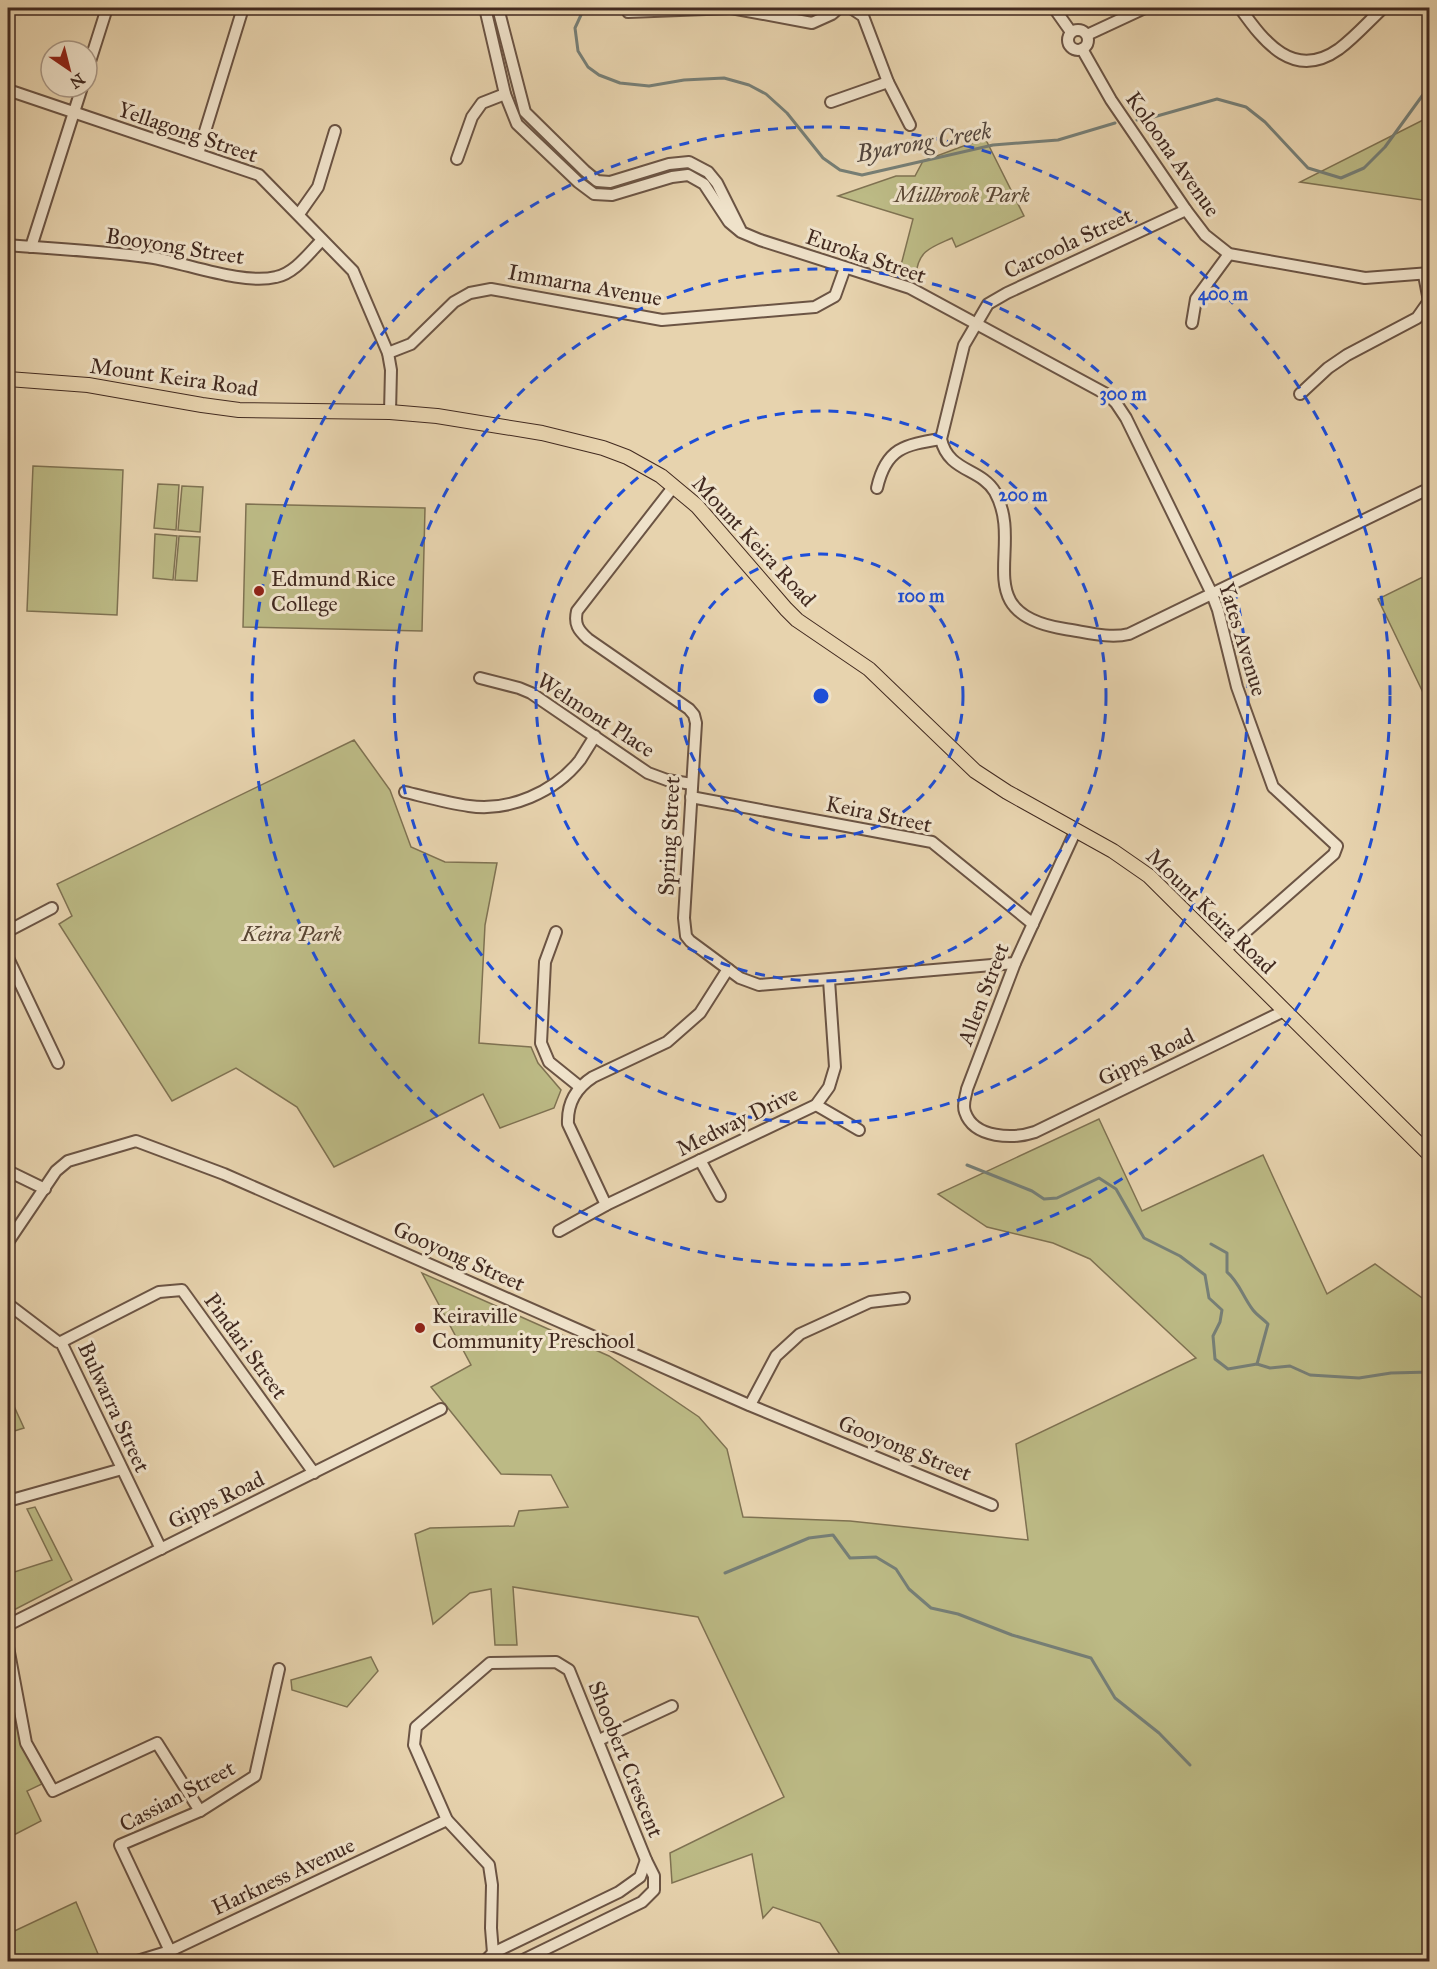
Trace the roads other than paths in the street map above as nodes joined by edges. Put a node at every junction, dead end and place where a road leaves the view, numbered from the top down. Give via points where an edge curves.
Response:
1 (107, 8) edge
2 (243, 8) edge
3 (485, 8) edge
4 (498, 8) edge
5 (731, 8) edge
6 (839, 8) edge
7 (851, 8) edge
8 (1054, 8) edge
9 (1145, 8) edge
10 (1240, 8) edge
11 (1383, 8) edge
12 (665, 9) edge
13 (628, 12) dead end
14 (1071, 32) junction
15 (1087, 35) junction
16 (97, 39) edge
17 (1082, 49) junction
18 (888, 82) junction
19 (8, 90) edge
20 (505, 94) junction
21 (78, 99) edge
22 (831, 102) dead end
23 (73, 113) junction
24 (910, 125) dead end
25 (335, 131) dead end
26 (198, 154) junction
27 (457, 159) dead end
28 (1186, 210) junction
29 (299, 214) junction
30 (741, 232) junction
31 (322, 240) junction
32 (8, 245) edge
33 (31, 247) junction
34 (1229, 254) junction
35 (845, 268) junction
36 (1427, 274) edge
37 (975, 323) junction
38 (1192, 323) dead end
39 (388, 353) junction
40 (8, 379) edge
41 (1300, 394) dead end
42 (390, 412) junction
43 (941, 440) junction
44 (674, 486) junction
45 (877, 488) dead end
46 (1430, 488) edge
47 (1212, 594) junction
48 (480, 678) dead end
49 (595, 736) junction
50 (692, 784) junction
51 (405, 792) dead end
52 (691, 797) junction
53 (1076, 830) junction
54 (52, 908) dead end
55 (1033, 924) junction
56 (8, 931) edge
57 (556, 932) dead end
58 (1225, 950) junction
59 (8, 958) edge
60 (1015, 963) junction
61 (728, 969) junction
62 (829, 980) junction
63 (1284, 1011) junction
64 (58, 1063) dead end
65 (580, 1087) junction
66 (816, 1105) junction
67 (859, 1130) dead end
68 (1024, 1136) joint
69 (1430, 1155) edge
70 (700, 1160) junction
71 (8, 1171) edge
72 (45, 1189) junction
73 (720, 1196) dead end
74 (606, 1205) junction
75 (559, 1231) dead end
76 (8, 1242) edge
77 (904, 1298) dead end
78 (8, 1304) edge
79 (62, 1342) junction
80 (750, 1405) junction
81 (441, 1409) dead end
82 (122, 1469) junction
83 (314, 1473) junction
84 (8, 1501) edge
85 (992, 1505) dead end
86 (161, 1549) junction
87 (8, 1625) edge
88 (8, 1647) edge
89 (279, 1669) dead end
90 (672, 1706) dead end
91 (599, 1740) junction
92 (200, 1811) junction
93 (447, 1820) junction
94 (646, 1860) junction
95 (170, 1951) junction
96 (493, 1953) junction
97 (134, 1962) edge
98 (484, 1962) edge
99 (519, 1962) edge

1 - 16 street
2 - 26 street
3 - 20 street, Euroka Street
4 - 30 street via 525,112 585,171 597,181 610,182 689,162 708,172 717,183
5 - 6 street via 812,23
5 - 12 street
7 - 18 street via 863,16
8 - 14 street
9 - 15 street
10 - 11 street via 1262,39 1277,52 1312,60 1339,49
12 - 13 street
14 - 15 street via 1079,30
14 - 17 street via 1070,46
15 - 17 street via 1087,44
17 - 28 street, Koloona Avenue via 1111,100
18 - 22 street
18 - 24 street
19 - 23 street, Yellagong Street
20 - 27 street via 482,103 472,117
20 - 30 street, Euroka Street via 517,124 594,194 612,195 688,175 704,184 729,222
21 - 23 street
23 - 26 street, Yellagong Street
23 - 33 street
25 - 29 street via 318,187
26 - 29 street, Yellagong Street via 258,175
28 - 34 street, Koloona Avenue via 1205,235
28 - 37 street, Carcoola Street via 1006,292 988,304
29 - 31 street, Yellagong Street
30 - 35 street, Euroka Street
31 - 33 street, Booyong Street via 292,270 270,278 231,276 152,258
31 - 39 street, Yellagong Street via 352,271
32 - 33 street, Booyong Street
34 - 36 street, Koloona Avenue via 1365,278
34 - 38 street via 1196,299
35 - 37 street, Euroka Street via 910,288
35 - 39 street, Immarna Avenue via 835,296 815,307 662,320 491,289 470,293 454,302 411,344
36 - 41 street via 1429,301 1417,318 1328,368
37 - 43 street, Carcoola Street via 960,355
37 - 47 street, Yates Avenue via 1108,395 1116,403
39 - 42 street, Yellagong Street
40 - 42 main road, Mount Keira Road via 88,385 239,410
42 - 44 main road, Mount Keira Road via 437,416 603,448 645,467
43 - 45 street via 908,445 894,452 881,471
43 - 47 street via 956,464 986,480 995,492 1003,520 1006,592 1015,607 1029,618 1047,626 1120,636
44 - 50 street, Spring Street via 577,611 575,621 588,639 692,711 696,723
44 - 53 main road, Mount Keira Road via 716,526 797,620 889,686 975,771
46 - 47 street
47 - 58 street, Yates Avenue via 1237,687 1273,787 1337,846 1334,854
48 - 49 street, Welmont Place via 531,693
49 - 50 street, Welmont Place via 648,772
49 - 51 street via 568,772 517,803 469,807
50 - 52 street, Spring Street
52 - 55 street, Keira Street via 932,842
52 - 61 street, Spring Street via 684,929 690,941
53 - 55 street, Allen Street
53 - 58 main road, Mount Keira Road via 1149,876
54 - 56 street
55 - 60 street, Allen Street
57 - 65 street via 545,962 541,1043 549,1062
58 - 63 main road, Mount Keira Road
59 - 64 street
60 - 62 street, Spring Street
60 - 68 street, Allen Street via 964,1103 965,1112 975,1125 1002,1136
61 - 62 street, Spring Street via 759,985
61 - 65 street via 700,1013 667,1042 598,1074
62 - 66 street, Medway Drive via 835,1066 829,1087
63 - 68 street, Gipps Road
63 - 69 main road, Mount Keira Road
65 - 74 street via 571,1102 568,1124
66 - 67 street
66 - 70 street, Medway Drive
70 - 73 street
70 - 74 street, Medway Drive
71 - 72 street
72 - 76 street, Gooyong Street
72 - 80 street, Gooyong Street via 68,1161 136,1141 224,1174
74 - 75 street, Medway Drive
77 - 80 street via 870,1302 793,1339 769,1365
78 - 79 street, Bulwarra Street
79 - 82 street, Bulwarra Street
79 - 83 street, Pindari Street via 159,1293 182,1290
80 - 85 street, Gooyong Street
81 - 83 street, Gipps Road
82 - 84 street
82 - 86 street, Bulwarra Street
83 - 86 street, Gipps Road
86 - 87 street, Gipps Road
88 - 92 street via 26,1743 53,1791 157,1743
89 - 92 street, Cassian Street via 255,1776
90 - 91 street
91 - 93 street, Shoobert Crescent via 569,1670 556,1662 490,1663 416,1727 414,1745
91 - 94 street, Shoobert Crescent
92 - 95 street, Cassian Street via 120,1845
93 - 95 street, Harkness Avenue
93 - 96 street, Shoobert Crescent via 489,1865
94 - 96 street via 640,1877 619,1892
94 - 99 street, Shoobert Crescent via 654,1876 654,1890 642,1902
95 - 97 street, Harkness Avenue
96 - 98 street

